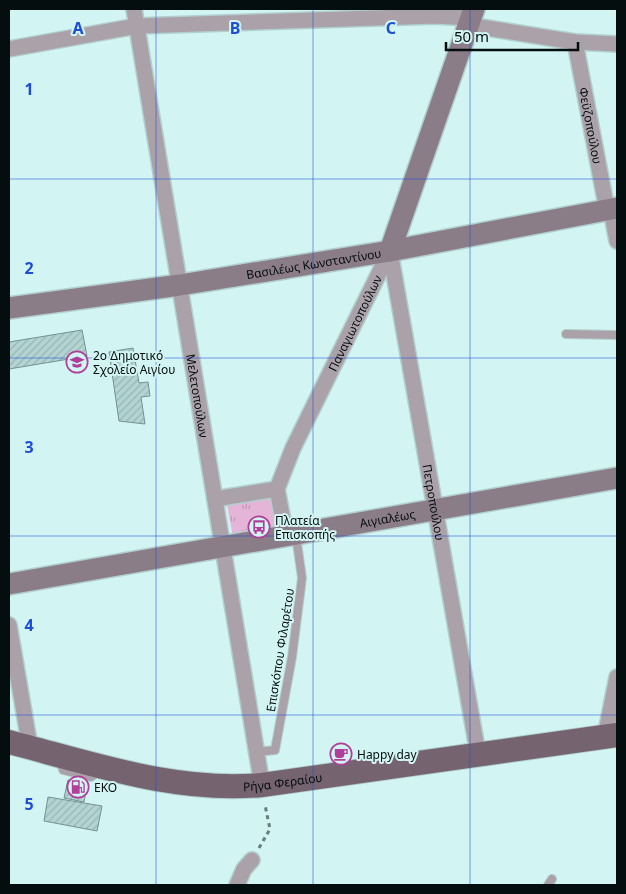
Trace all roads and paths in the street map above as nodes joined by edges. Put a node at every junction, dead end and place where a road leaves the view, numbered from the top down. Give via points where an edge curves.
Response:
1 (134, 9) edge
2 (327, 14) edge
3 (236, 16) edge
4 (471, 17) edge
5 (137, 26) junction
6 (575, 42) junction
7 (617, 44) edge
8 (9, 49) edge
9 (612, 209) edge
10 (617, 241) edge
11 (390, 251) junction
12 (180, 285) junction
13 (9, 308) edge
14 (566, 334) dead end
15 (617, 335) edge
16 (617, 478) edge
17 (277, 489) junction
18 (215, 499) junction
19 (436, 510) junction
20 (291, 535) junction
21 (222, 547) junction
22 (9, 584) edge
23 (9, 625) edge
24 (617, 677) edge
25 (611, 736) edge
26 (19, 745) edge
27 (256, 752) junction
28 (478, 754) junction
29 (262, 785) junction
30 (252, 860) joint
31 (238, 885) edge

1 - 5 street, Μελετοπούλων
2 - 3 street
2 - 4 street
3 - 5 street
4 - 6 street
4 - 11 street, Παναγιωτοπούλων
5 - 8 street
5 - 12 street, Μελετοπούλων
6 - 7 street
6 - 9 street, Φεϋζοπούλου
9 - 10 street, Φεϋζοπούλου
9 - 11 street, Βασιλέως Κωνσταντίνου
11 - 12 street, Βασιλέως Κωνσταντίνου
11 - 17 street, Παναγιωτοπούλων via 293,448
11 - 19 street, Πετροπούλου
12 - 13 street, Βασιλέως Κωνσταντίνου
12 - 18 street, Μελετοπούλων
14 - 15 lane
16 - 19 street, Αιγιαλέως
17 - 18 street
17 - 20 street
18 - 21 street, Μελετοπούλων
19 - 20 street, Αιγιαλέως
19 - 28 street, Πετροπούλου
20 - 21 street, Αιγιαλέως
20 - 27 lane, Επισκόπου Φιλαρέτου via 302,578 292,656 275,750
21 - 22 street, Αιγιαλέως
21 - 27 street, Μελετοπούλων
23 - 26 street
24 - 25 street
25 - 28 main road, Ρήγα Φεραίου
26 - 29 main road, Ρήγα Φεραίου via 157,780 229,787
27 - 29 street, Μελετοπούλων
28 - 29 main road, Ρήγα Φεραίου
29 - 30 path via 270,829
30 - 31 street via 244,869

